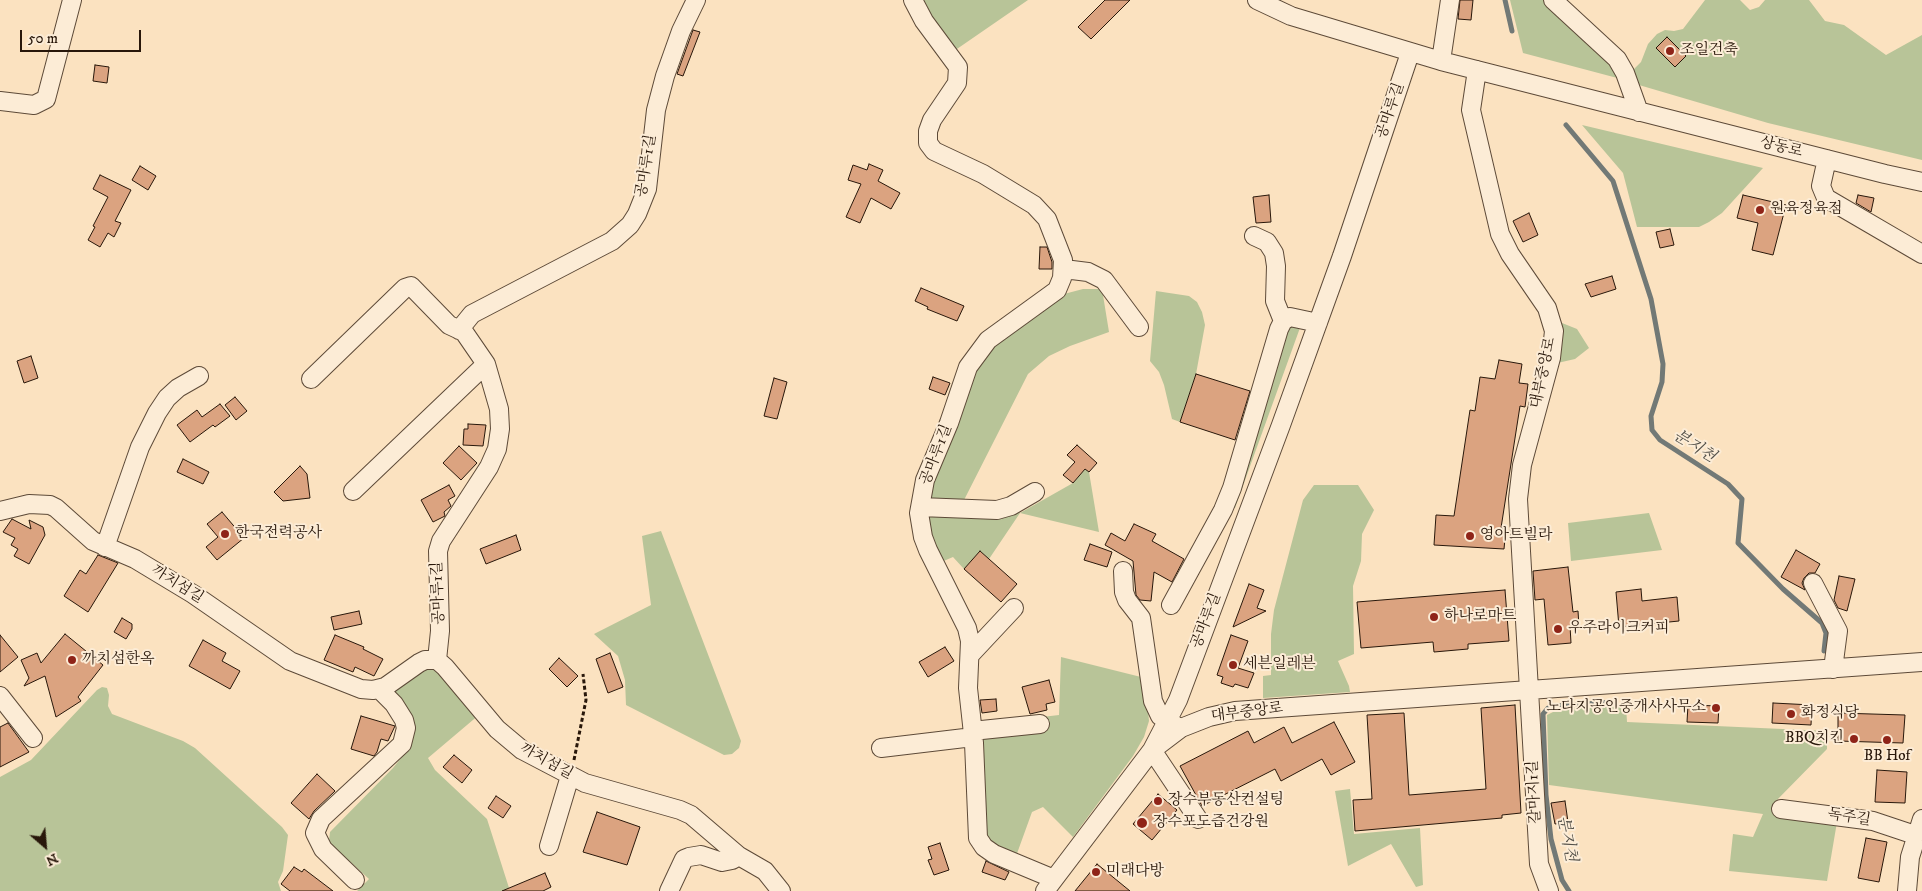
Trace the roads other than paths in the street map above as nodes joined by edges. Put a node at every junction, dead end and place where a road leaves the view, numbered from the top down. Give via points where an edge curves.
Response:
1 (72, 0) edge
2 (696, 0) edge
3 (913, 0) edge
4 (1257, 0) edge
5 (1450, 0) edge
6 (1553, 0) edge
7 (1410, 53) junction
8 (1441, 61) junction
9 (1477, 70) junction
10 (0, 101) edge
11 (1639, 112) junction
12 (1827, 159) junction
13 (1922, 182) edge
14 (1254, 236) dead end
15 (1922, 254) edge
16 (1064, 268) junction
17 (1284, 321) junction
18 (1318, 323) junction
19 (1138, 327) dead end
20 (459, 330) junction
21 (486, 364) junction
22 (198, 376) dead end
23 (311, 379) dead end
24 (353, 491) dead end
25 (1035, 492) dead end
26 (920, 507) junction
27 (0, 510) edge
28 (1224, 510) junction
29 (1245, 519) junction
30 (105, 548) junction
31 (1124, 571) dead end
32 (1813, 583) dead end
33 (1171, 606) dead end
34 (1014, 608) dead end
35 (970, 655) junction
36 (436, 660) junction
37 (1922, 662) edge
38 (1833, 669) junction
39 (379, 689) junction
40 (1528, 692) junction
41 (0, 696) edge
42 (1178, 700) junction
43 (1166, 722) junction
44 (1193, 722) junction
45 (1040, 724) dead end
46 (972, 734) junction
47 (33, 738) dead end
48 (881, 748) dead end
49 (1152, 750) junction
50 (570, 776) junction
51 (1781, 809) dead end
52 (1198, 819) dead end
53 (1922, 819) edge
54 (1915, 835) junction
55 (550, 846) dead end
56 (739, 856) junction
57 (355, 880) dead end
58 (1049, 885) edge
59 (669, 891) edge
60 (781, 891) edge
61 (1549, 891) edge
62 (1907, 891) edge

1 - 10 street via 46,100 34,105
2 - 20 street, 공마루1길 via 665,76 656,110 647,189 630,225 612,241 472,314
3 - 16 street via 924,21 954,60 959,75 954,90 932,120 928,143 934,151 983,174 1034,205 1047,219 1062,252
4 - 7 street via 1292,16
5 - 8 street
6 - 11 street via 1617,59 1626,73
7 - 8 street, 상동로
7 - 18 street, 공마루길
8 - 9 street, 상동로
9 - 11 street, 상동로
9 - 40 street, 대부중앙로 via 1472,110 1500,234 1547,308 1554,331 1551,358 1522,465 1518,499
11 - 12 street, 상동로
12 - 13 street, 상동로
12 - 15 street via 1821,186 1826,198
14 - 17 street via 1267,242 1274,253 1275,300
16 - 19 street via 1088,272 1104,280
16 - 26 street, 공마루1길 via 1060,285 1052,296 988,340 973,357 931,462
17 - 18 street via 1298,317
17 - 28 street
18 - 29 street, 공마루길
20 - 21 street, 공마루1길 via 464,332
20 - 23 street, 공마루1길 via 449,325 411,286 405,288
21 - 24 street
21 - 36 street, 공마루1길 via 499,409 497,450 438,551 440,631
22 - 30 street via 178,388 157,413 140,447
25 - 26 street, 공마루1길 via 997,510
26 - 35 street, 공마루1길 via 923,537 967,628
27 - 30 street, 까치섬길 via 29,504 50,505
28 - 29 street
28 - 33 street
29 - 42 street, 공마루길
30 - 39 street, 까치섬길 via 135,559 178,585 290,661 361,689
31 - 43 street via 1127,600 1142,618 1153,701
32 - 38 street via 1838,631
34 - 35 street
35 - 46 street, 공마루1길 via 968,688
36 - 39 street via 419,663
36 - 50 street, 까치섬길 via 509,740
37 - 38 street, 대부중앙로
38 - 40 street, 대부중앙로
39 - 57 street via 404,720 406,728 402,744 321,819 315,833 323,849
40 - 44 street, 대부중앙로 via 1235,711
40 - 61 street, 갈마지1길 via 1539,864
41 - 47 street
42 - 43 street, 공마루길
42 - 44 street via 1180,711
43 - 44 street via 1174,725
43 - 49 street, 공마루길
44 - 49 street, 대부중앙로
45 - 46 street
46 - 48 street
46 - 58 street, 공마루1길 via 981,843 994,854
49 - 52 street
49 - 58 street, 대부중앙로
50 - 55 street
50 - 56 street, 까치섬길 via 691,815
51 - 54 street, 독주길 via 1873,821
53 - 54 street
54 - 62 street
56 - 59 street via 722,862 702,855 684,859
56 - 60 street, 까치섬길 via 764,871

